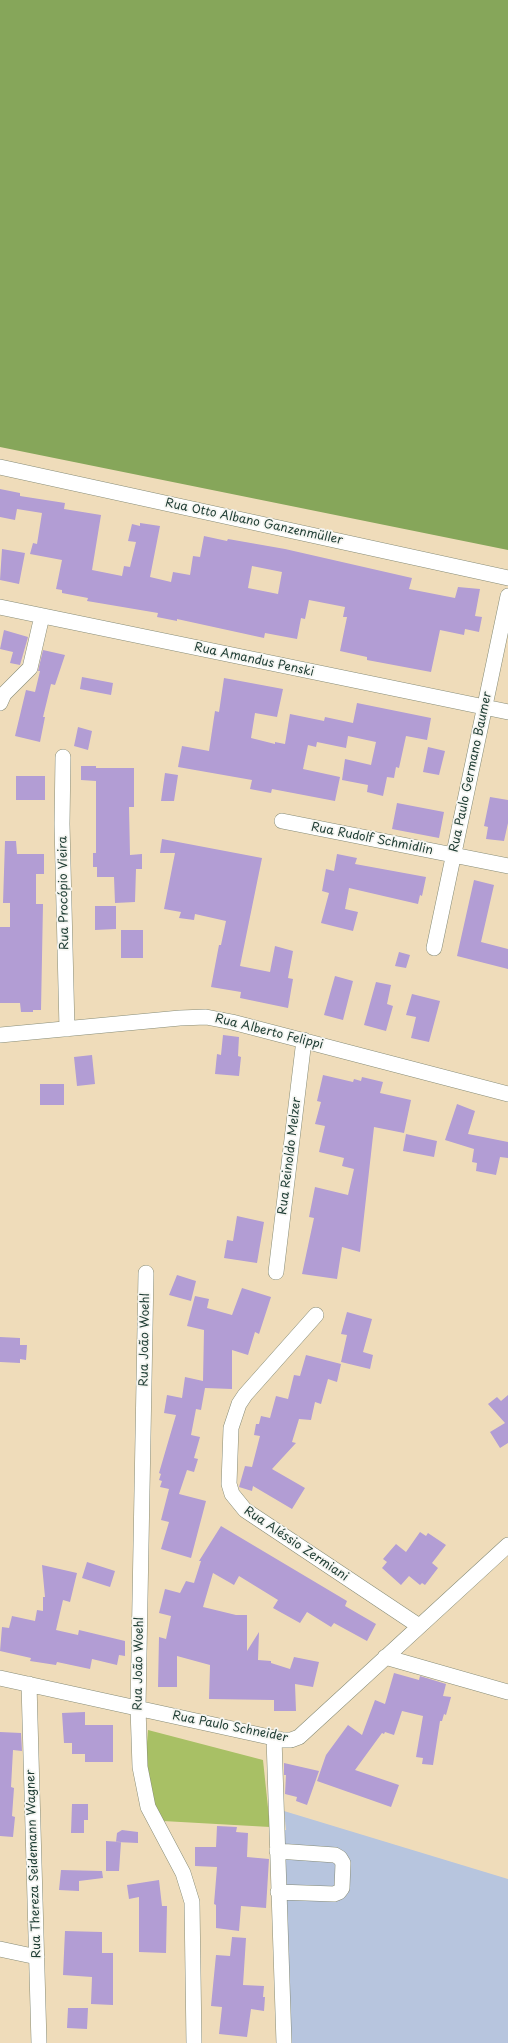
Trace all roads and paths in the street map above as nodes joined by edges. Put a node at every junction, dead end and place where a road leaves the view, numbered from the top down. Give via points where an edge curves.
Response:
1 (0, 467) edge
2 (508, 578) edge
3 (508, 596) edge
4 (0, 607) edge
5 (42, 616) junction
6 (0, 703) edge
7 (485, 708) junction
8 (508, 712) edge
9 (63, 757) dead end
10 (282, 821) dead end
11 (453, 855) junction
12 (508, 866) edge
13 (434, 948) dead end
14 (67, 1029) junction
15 (0, 1035) edge
16 (304, 1040) junction
17 (508, 1094) edge
18 (276, 1272) dead end
19 (146, 1273) dead end
20 (316, 1315) dead end
21 (508, 1545) edge
22 (419, 1626) junction
23 (385, 1657) junction
24 (0, 1678) edge
25 (29, 1684) junction
26 (508, 1692) edge
27 (138, 1708) junction
28 (274, 1738) junction
29 (277, 1851) junction
30 (278, 1892) junction
31 (0, 1949) edge
32 (37, 1957) junction
33 (39, 2043) edge
34 (194, 2043) edge
35 (284, 2043) edge

1 - 2 street, Rua Otto Albano Ganzenmüller
3 - 7 street, Rua Paulo Germano Baumer
4 - 5 street, Rua Amandus Penski
5 - 6 street via 30,668 4,694
5 - 7 street, Rua Amandus Penski
7 - 8 street, Rua Amandus Penski
7 - 11 street, Rua Paulo Germano Baumer
9 - 14 street, Rua Procópio Vieira
10 - 11 street, Rua Rudolf Schmidlin
11 - 12 street, Rua Rudolf Schmidlin
11 - 13 street, Rua Paulo Germano Baumer
14 - 15 street, Rua Alberto Felippi
14 - 16 street, Rua Alberto Felippi via 206,1017
16 - 17 street, Rua Alberto Felippi
16 - 18 street, Rua Reinoldo Melzer
19 - 27 street, Rua João Woehl
20 - 22 street, Rua Aléssio Zermiani via 239,1404 231,1428 229,1484 232,1494 245,1510
21 - 22 street, Rua Paulo Schneider
22 - 23 street, Rua Paulo Schneider
23 - 26 street
23 - 28 street, Rua Paulo Schneider via 299,1737 291,1740
24 - 25 street, Rua Paulo Schneider
25 - 27 street, Rua Paulo Schneider
25 - 32 street, Rua Thereza Seidemann Wagner
27 - 28 street, Rua Paulo Schneider
27 - 34 street, Rua João Woehl via 140,1767 144,1795 154,1820 183,1873 192,1902
28 - 29 street
29 - 30 street
29 - 30 street via 335,1855 343,1863 342,1888 339,1892
30 - 35 street
31 - 32 street
32 - 33 street, Rua Thereza Seidemann Wagner

